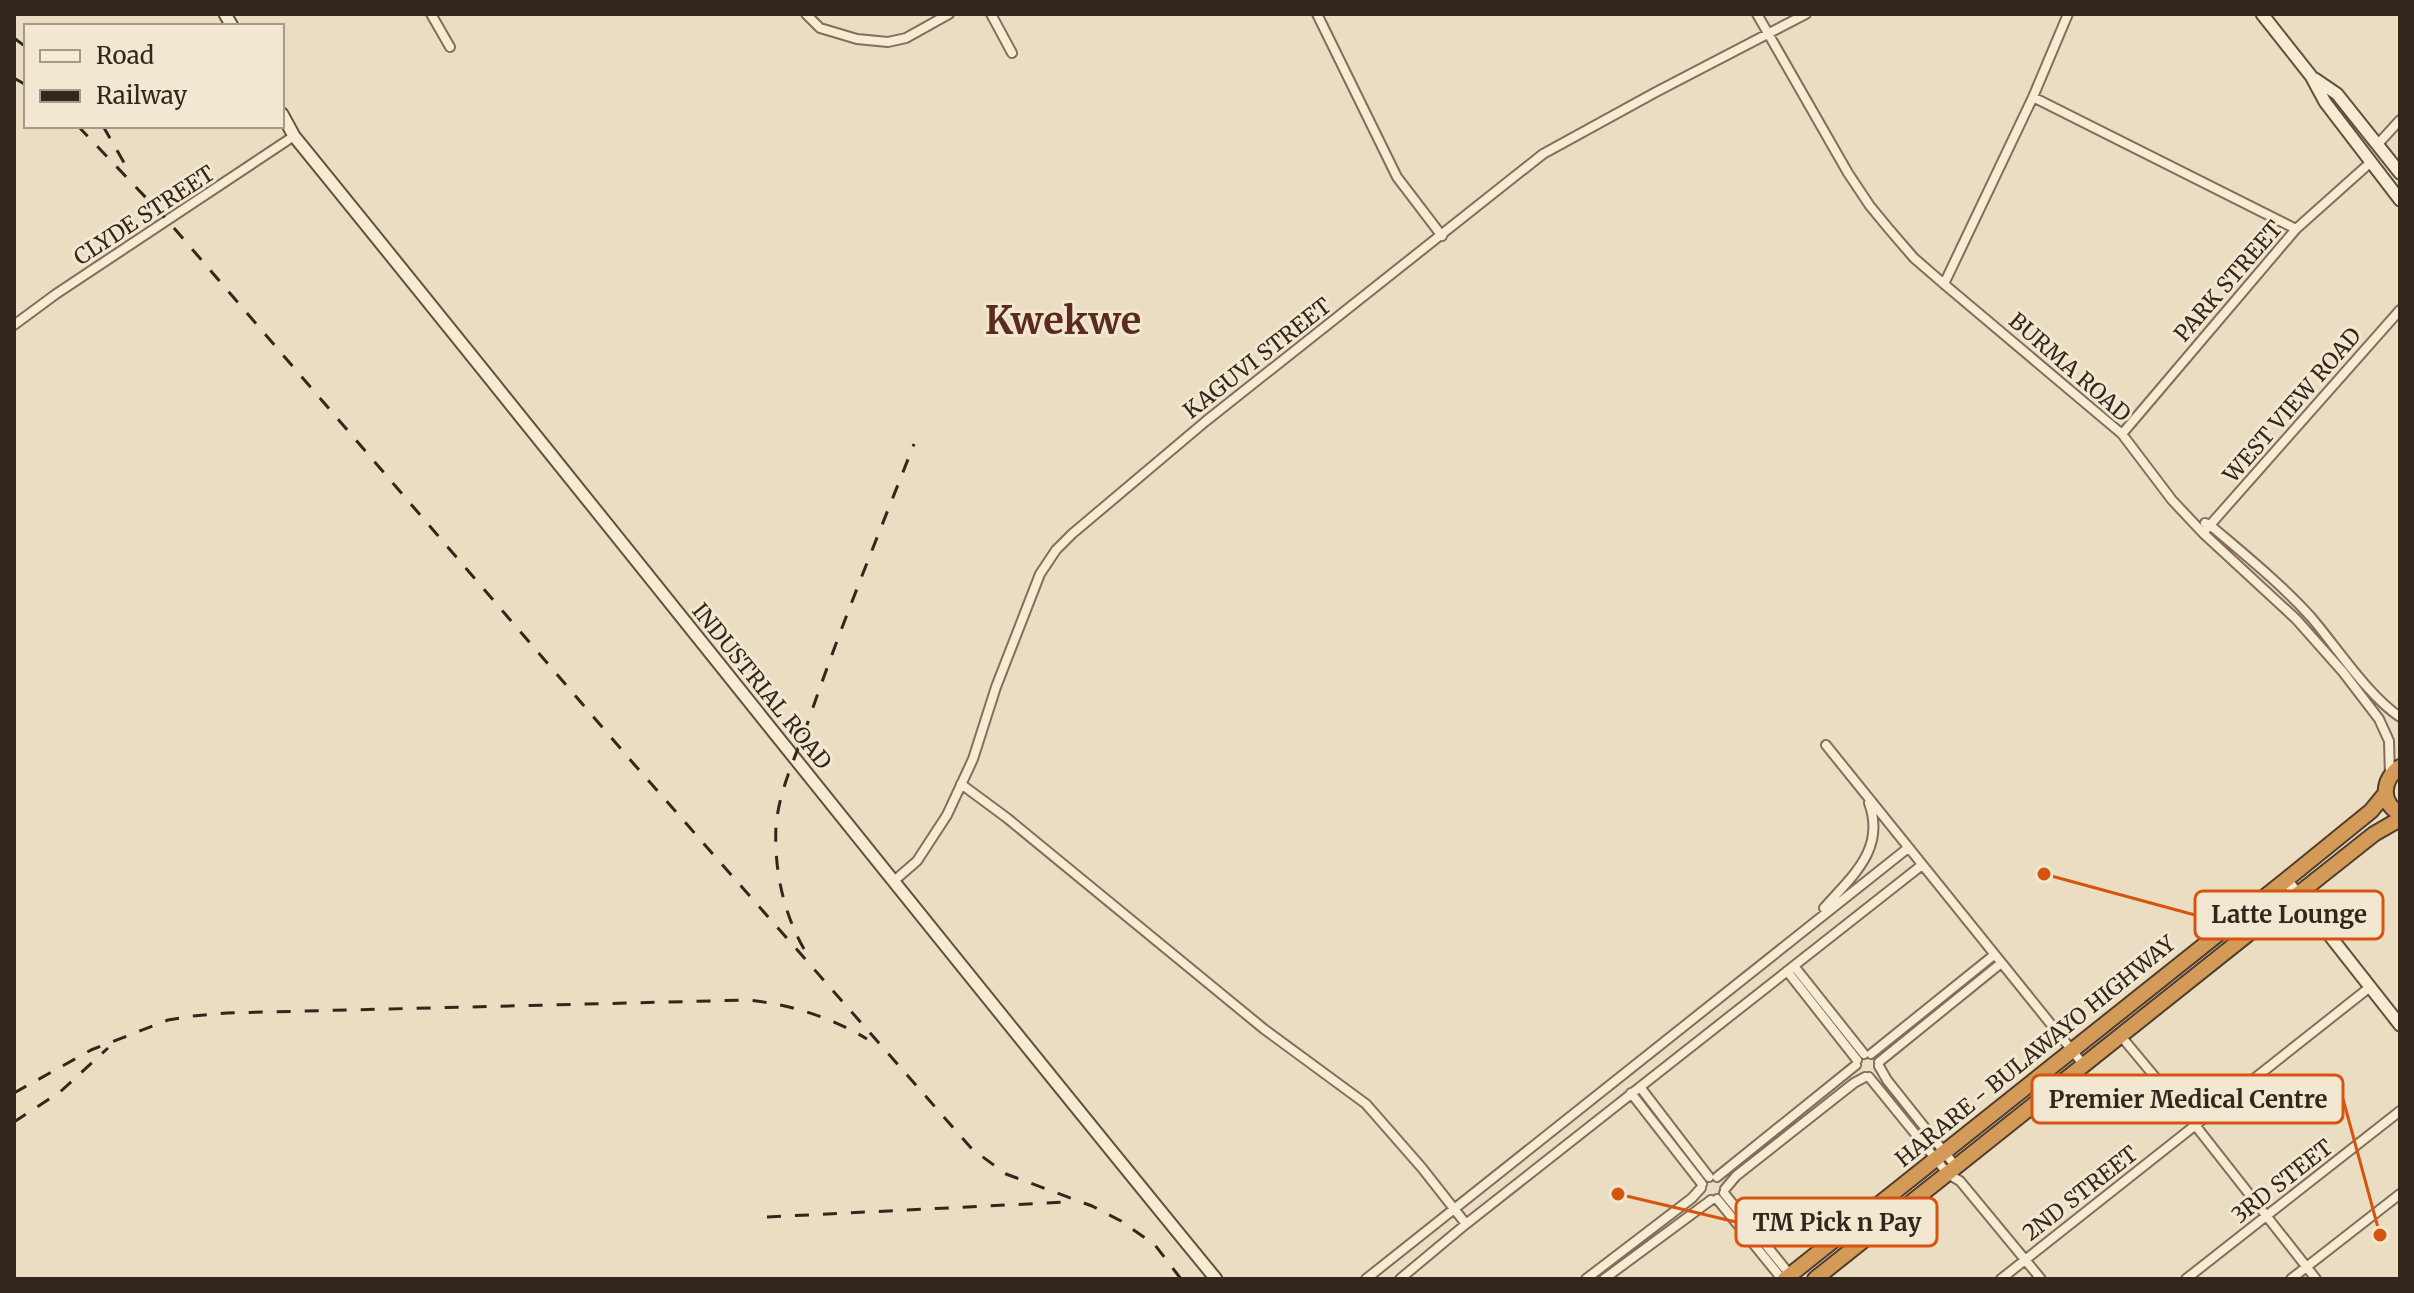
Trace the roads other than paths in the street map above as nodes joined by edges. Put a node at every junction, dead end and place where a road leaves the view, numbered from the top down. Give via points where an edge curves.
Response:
1 (431, 14) edge
2 (806, 14) edge
3 (949, 14) edge
4 (991, 14) edge
5 (1317, 14) edge
6 (1757, 14) edge
7 (1806, 14) edge
8 (2068, 14) edge
9 (2262, 14) edge
10 (1769, 33) junction
11 (450, 47) dead end
12 (1012, 53) dead end
13 (2311, 76) junction
14 (2033, 97) junction
15 (284, 118) edge
16 (2400, 120) edge
17 (294, 136) junction
18 (2378, 144) junction
19 (2371, 162) junction
20 (2400, 173) edge
21 (2400, 200) edge
22 (2296, 229) junction
23 (1442, 236) junction
24 (1944, 284) junction
25 (2400, 310) edge
26 (14, 325) edge
27 (2122, 434) junction
28 (2193, 519) junction
29 (2210, 525) junction
30 (2203, 533) junction
31 (2400, 717) edge
32 (1826, 745) dead end
33 (2397, 769) edge
34 (961, 784) junction
35 (1865, 793) junction
36 (2385, 794) junction
37 (2400, 816) edge
38 (1908, 848) junction
39 (1922, 865) junction
40 (895, 880) junction
41 (2286, 880) junction
42 (2297, 895) junction
43 (2257, 903) junction
44 (2268, 918) junction
45 (1811, 924) junction
46 (2212, 938) junction
47 (2223, 953) junction
48 (1994, 955) junction
49 (2000, 964) junction
50 (1790, 969) junction
51 (2370, 987) junction
52 (2400, 1025) edge
53 (2120, 1035) junction
54 (2071, 1050) junction
55 (1862, 1058) junction
56 (1879, 1064) junction
57 (2083, 1064) junction
58 (1867, 1077) junction
59 (1640, 1087) junction
60 (1631, 1093) junction
61 (1994, 1111) junction
62 (2400, 1111) edge
63 (2195, 1125) junction
64 (1555, 1127) junction
65 (2006, 1127) junction
66 (1568, 1143) junction
67 (1940, 1155) junction
68 (1955, 1174) junction
69 (1713, 1177) junction
70 (1702, 1186) junction
71 (2400, 1194) edge
72 (1719, 1195) junction
73 (1454, 1207) junction
74 (2267, 1215) junction
75 (1466, 1224) junction
76 (2026, 1259) junction
77 (2306, 1267) junction
78 (1788, 1278) edge
79 (1216, 1279) edge
80 (1366, 1279) edge
81 (1400, 1279) edge
82 (1586, 1279) edge
83 (1604, 1279) edge
84 (1815, 1279) edge
85 (2001, 1279) edge
86 (2041, 1279) edge
87 (2186, 1279) edge
88 (2291, 1279) edge
89 (2316, 1279) edge

1 - 11 street
2 - 3 street via 820,28 888,42
4 - 12 street
5 - 23 street via 1397,177
6 - 10 street, BURMA ROAD
7 - 10 street, KAGUVI STREET
8 - 14 street
9 - 13 street
10 - 23 street, KAGUVI STREET via 1543,154
10 - 24 street, BURMA ROAD via 1870,206
13 - 18 street via 2337,94
13 - 19 street
14 - 22 street
14 - 24 street
15 - 17 street, INDUSTRIAL ROAD
16 - 18 street
17 - 26 street, CLYDE STREET
17 - 40 street, INDUSTRIAL ROAD
18 - 20 street
19 - 21 street
19 - 22 street, PARK STREET
22 - 27 street, PARK STREET
23 - 34 street, KAGUVI STREET via 1206,421 1056,550 1040,574
24 - 27 street, BURMA ROAD
25 - 29 street, WEST VIEW ROAD
27 - 28 street, BURMA ROAD
28 - 29 street
28 - 30 street, BURMA ROAD
29 - 30 street, WEST VIEW ROAD
29 - 31 street via 2297,603 2381,702
30 - 33 street, BURMA ROAD via 2284,606 2372,708
32 - 35 street
33 - 36 highway, HARARE - BULAWAYO HIGHWAY
34 - 40 street, KAGUVI STREET via 932,840
34 - 73 street via 1264,1029 1366,1104
35 - 38 street
35 - 45 street via 1873,841
36 - 37 highway, HARARE - BULAWAYO HIGHWAY
36 - 41 highway, HARARE - BULAWAYO HIGHWAY
37 - 42 highway, HARARE - BULAWAYO HIGHWAY
38 - 39 street
38 - 45 street
39 - 48 street
39 - 50 street
40 - 79 street, INDUSTRIAL ROAD
41 - 42 street
41 - 43 highway, HARARE - BULAWAYO HIGHWAY
42 - 44 highway, HARARE - BULAWAYO HIGHWAY
42 - 51 street
43 - 44 highway
43 - 46 highway, HARARE - BULAWAYO HIGHWAY
44 - 47 highway, HARARE - BULAWAYO HIGHWAY
45 - 64 street
46 - 47 highway
46 - 54 highway, HARARE - BULAWAYO HIGHWAY
47 - 53 highway, HARARE - BULAWAYO HIGHWAY
48 - 49 street
48 - 55 street
49 - 54 street
49 - 56 street
50 - 55 street
50 - 59 street
51 - 52 street
51 - 63 street, 2ND STREET
53 - 57 highway, HARARE - BULAWAYO HIGHWAY
53 - 63 street
54 - 57 street
54 - 61 highway, HARARE - BULAWAYO HIGHWAY
55 - 56 street
55 - 58 street via 1858,1073
55 - 69 street
56 - 58 street
56 - 67 street
57 - 65 highway, HARARE - BULAWAYO HIGHWAY
58 - 67 street
58 - 72 street via 1736,1176
59 - 60 street
59 - 69 street
60 - 66 street
60 - 70 street
61 - 65 highway
61 - 67 highway, HARARE - BULAWAYO HIGHWAY
62 - 74 street, 3RD STEET
63 - 74 street
63 - 76 street, 2ND STREET
64 - 66 street
64 - 73 street
65 - 68 highway, HARARE - BULAWAYO HIGHWAY
66 - 75 street
67 - 68 street
67 - 78 highway, HARARE - BULAWAYO HIGHWAY
68 - 76 street
68 - 84 highway, HARARE - BULAWAYO HIGHWAY
69 - 70 street
69 - 72 street via 1723,1181
70 - 72 street via 1704,1195
70 - 82 street
71 - 77 street
72 - 78 street
72 - 83 street
73 - 75 street
73 - 80 street
74 - 77 street
74 - 87 street, 3RD STEET
75 - 81 street
76 - 85 street, 2ND STREET
76 - 86 street
77 - 88 street
77 - 89 street

